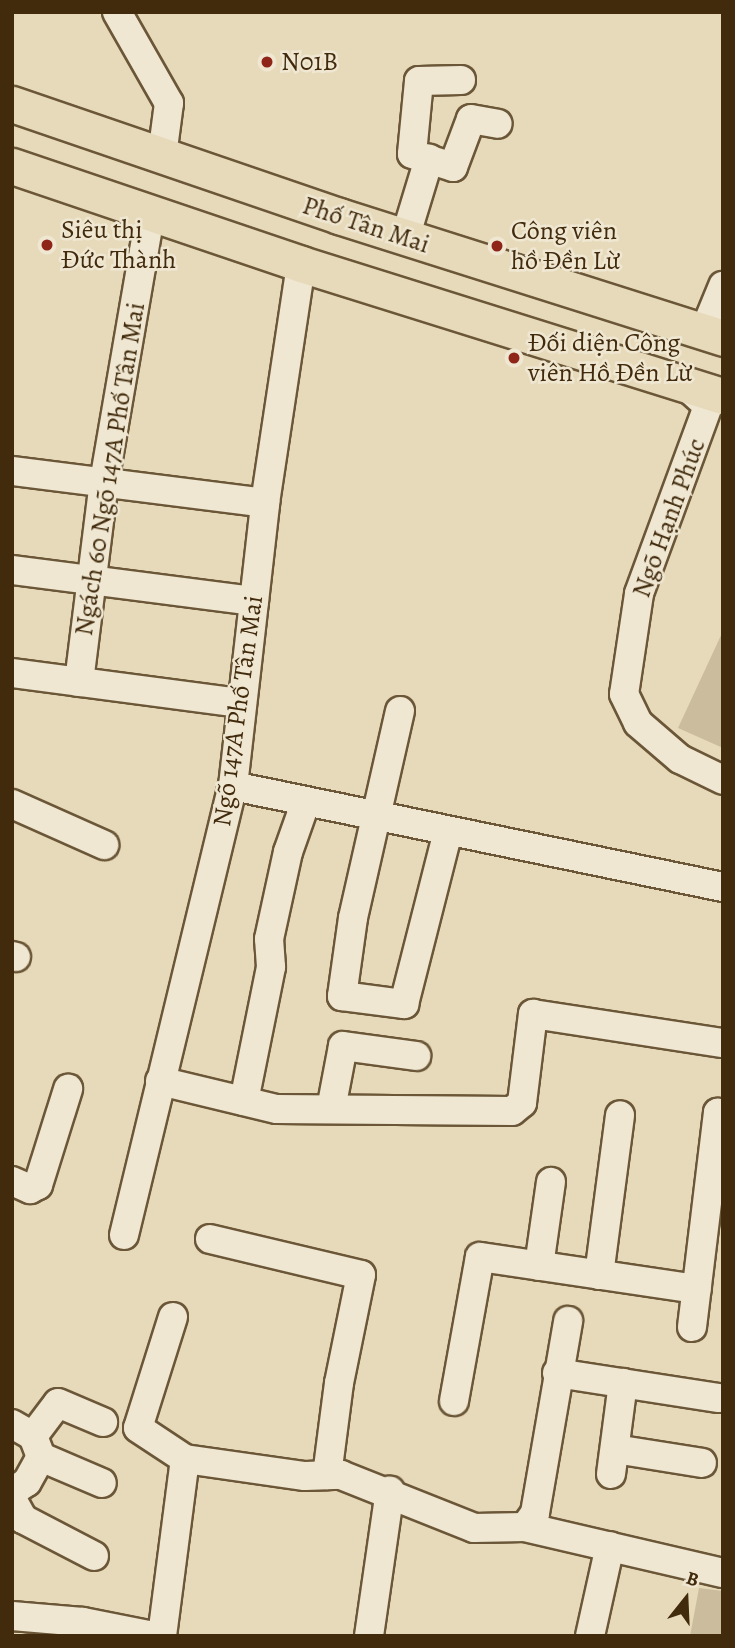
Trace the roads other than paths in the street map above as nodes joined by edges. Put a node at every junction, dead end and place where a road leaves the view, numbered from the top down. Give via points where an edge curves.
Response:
1 (117, 12) edge
2 (461, 80) dead end
3 (12, 104) edge
4 (498, 124) dead end
5 (162, 156) junction
6 (429, 159) junction
7 (12, 166) edge
8 (150, 215) junction
9 (405, 238) junction
10 (301, 264) junction
11 (723, 286) edge
12 (713, 335) edge
13 (685, 384) junction
14 (723, 396) edge
15 (12, 471) edge
16 (104, 482) junction
17 (265, 502) junction
18 (12, 570) edge
19 (92, 578) junction
20 (254, 601) junction
21 (12, 673) edge
22 (79, 682) junction
23 (240, 703) junction
24 (400, 711) dead end
25 (723, 780) edge
26 (233, 786) junction
27 (12, 804) edge
28 (304, 804) junction
29 (378, 819) junction
30 (448, 832) junction
31 (104, 845) dead end
32 (723, 887) edge
33 (723, 1044) edge
34 (416, 1056) dead end
35 (160, 1082) junction
36 (68, 1089) dead end
37 (244, 1101) junction
38 (331, 1109) junction
39 (723, 1113) edge
40 (620, 1115) dead end
41 (12, 1181) edge
42 (551, 1182) dead end
43 (124, 1235) dead end
44 (210, 1239) dead end
45 (538, 1266) junction
46 (598, 1275) junction
47 (697, 1289) junction
48 (173, 1317) dead end
49 (568, 1321) dead end
50 (692, 1326) dead end
51 (557, 1373) junction
52 (623, 1383) junction
53 (719, 1398) dead end
54 (454, 1401) dead end
55 (103, 1422) dead end
56 (29, 1439) edge
57 (185, 1460) junction
58 (702, 1463) dead end
59 (327, 1475) junction
60 (102, 1483) dead end
61 (390, 1491) junction
62 (12, 1492) edge
63 (12, 1499) edge
64 (524, 1527) junction
65 (610, 1546) junction
66 (94, 1556) dead end
67 (723, 1573) edge
68 (12, 1616) edge
69 (76, 1629) edge
70 (154, 1636) edge
71 (162, 1636) edge
72 (369, 1636) edge
73 (590, 1636) edge

1 - 5 street via 169,103
2 - 6 street via 419,81 412,154
3 - 5 main road, Phố Tân Mai
4 - 6 street via 471,119 453,167
5 - 9 main road, Phố Tân Mai
6 - 9 street
7 - 8 main road
8 - 10 main road
8 - 16 street, Ngách 60 Ngõ 147A Phố Tân Mai
9 - 12 main road, Phố Tân Mai
10 - 13 main road
10 - 17 street, Ngõ 147A Phố Tân Mai
11 - 12 street
12 - 13 main road
13 - 14 main road
13 - 25 street, Ngõ Hạnh Phúc via 708,406 639,594 624,694 638,723 680,759
15 - 16 street
16 - 17 street
16 - 19 street, Ngách 60 Ngõ 147A Phố Tân Mai
17 - 20 street, Ngõ 147A Phố Tân Mai
18 - 19 street
19 - 20 street
19 - 22 street, Ngách 60 Ngõ 147A Phố Tân Mai
20 - 23 street, Ngõ 147A Phố Tân Mai
21 - 22 street
22 - 23 street
23 - 26 street, Ngõ 147A Phố Tân Mai
24 - 29 street
26 - 28 street
26 - 35 street, Ngõ 147A Phố Tân Mai
27 - 31 street
28 - 29 street
28 - 37 street via 269,939 271,967
29 - 30 street
29 - 30 street via 353,918 341,996 404,1004
30 - 32 street
33 - 38 street via 533,1014 522,1103 512,1111
34 - 38 street via 343,1046
35 - 37 street
35 - 43 street, Ngõ 147A Phố Tân Mai
36 - 41 street via 38,1185 30,1189
37 - 38 street via 277,1109
39 - 47 street via 718,1113
40 - 46 street
42 - 45 street
44 - 59 street via 361,1275 339,1383
45 - 46 street
45 - 54 street via 480,1257
46 - 47 street
47 - 50 street
48 - 57 street via 138,1428
49 - 51 street
51 - 52 street
51 - 64 street via 535,1513
52 - 53 street
52 - 58 street via 613,1461
55 - 56 street via 58,1403
56 - 60 street
56 - 62 street via 27,1482
57 - 59 street
57 - 71 street
59 - 61 street
61 - 64 street via 474,1528
61 - 72 street
63 - 66 street via 23,1519
64 - 65 street
65 - 67 street
65 - 73 street
68 - 69 street
69 - 70 street

